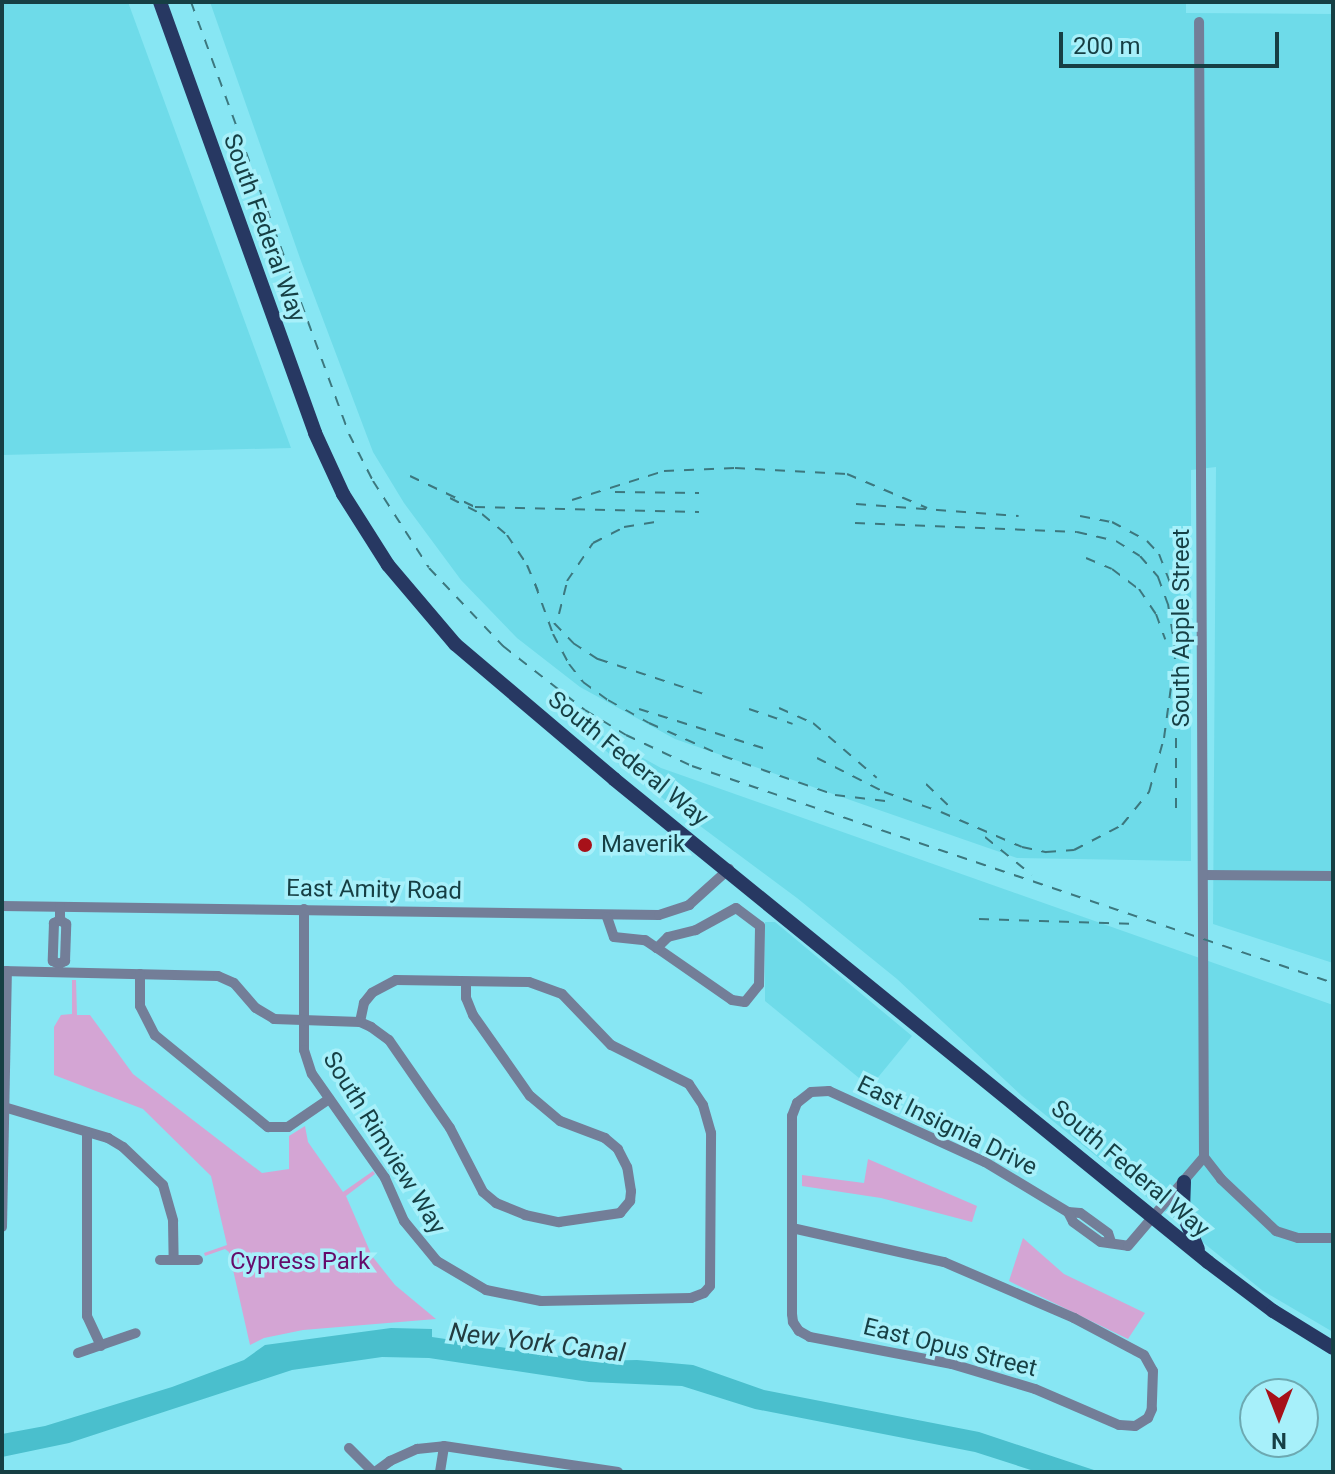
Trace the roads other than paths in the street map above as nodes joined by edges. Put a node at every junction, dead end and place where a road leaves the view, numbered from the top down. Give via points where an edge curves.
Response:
1 (160, 2) edge
2 (1199, 22) dead end
3 (729, 869) junction
4 (1203, 875) junction
5 (1333, 876) edge
6 (2, 906) edge
7 (60, 907) junction
8 (304, 909) junction
9 (607, 917) junction
10 (657, 948) junction
11 (59, 968) junction
12 (4, 971) edge
13 (140, 974) junction
14 (466, 982) junction
15 (304, 1021) junction
16 (360, 1022) junction
17 (329, 1099) junction
18 (4, 1107) edge
19 (87, 1132) junction
20 (1204, 1157) junction
21 (1184, 1182) junction
22 (1156, 1217) junction
23 (2, 1227) edge
24 (792, 1228) junction
25 (1333, 1238) edge
26 (160, 1260) dead end
27 (174, 1260) junction
28 (198, 1260) dead end
29 (1208, 1262) junction
30 (136, 1333) dead end
31 (101, 1346) junction
32 (1333, 1348) edge
33 (78, 1353) dead end
34 (444, 1446) junction
35 (349, 1448) dead end
36 (374, 1472) edge
37 (440, 1472) edge
38 (618, 1472) edge

1 - 3 main road, South Federal Way via 315,433 363,529 455,644
2 - 4 street, South Apple Street
3 - 9 street, East Amity Road via 673,913
3 - 22 main road, South Federal Way
4 - 5 street
4 - 20 street, South Apple Street
6 - 7 street, East Amity Road
7 - 8 street, East Amity Road
7 - 11 street via 53,961
8 - 9 street, East Amity Road
8 - 15 street, South Rimview Way
9 - 10 street via 614,937 638,938
10 - 10 street via 668,937 696,930 736,908 760,926 759,985 745,1002 732,1000
11 - 12 street
11 - 13 street
12 - 18 street
13 - 15 street via 218,976 234,983 264,1015
13 - 17 street via 140,1006 155,1035 268,1127 288,1127
14 - 16 street via 396,980 364,1003
14 - 16 street via 468,1007 530,1096 560,1121 605,1138 618,1149 627,1167 630,1201 613,1215 559,1222 496,1203 483,1192 450,1128 389,1040
14 - 17 street, South Rimview Way via 529,982 553,989 611,1045 679,1077 698,1095 711,1133 712,1277 704,1293 691,1298 561,1302 513,1296 463,1279 419,1243 385,1178
15 - 16 street
15 - 17 street, South Rimview Way via 304,1050
18 - 19 street
18 - 23 street
19 - 27 street via 116,1142 163,1185 173,1221
19 - 31 street via 87,1316
20 - 21 street
20 - 25 street via 1276,1231 1298,1238
21 - 22 street
21 - 29 main road via 1186,1224
22 - 24 street, East Insignia Drive via 1128,1246 1120,1247 1080,1213 1068,1212 985,1162 819,1090 803,1095 792,1116
22 - 29 main road, South Federal Way
24 - 24 street, East Opus Street via 944,1262 1074,1318 1144,1355 1153,1371 1148,1418 1135,1426 1119,1425 1035,1389 952,1364 810,1337 799,1331 792,1314
26 - 27 street
27 - 28 street
29 - 32 main road, South Federal Way
30 - 31 street
31 - 33 street
34 - 36 street via 417,1449
34 - 37 street
34 - 38 street
35 - 36 street

